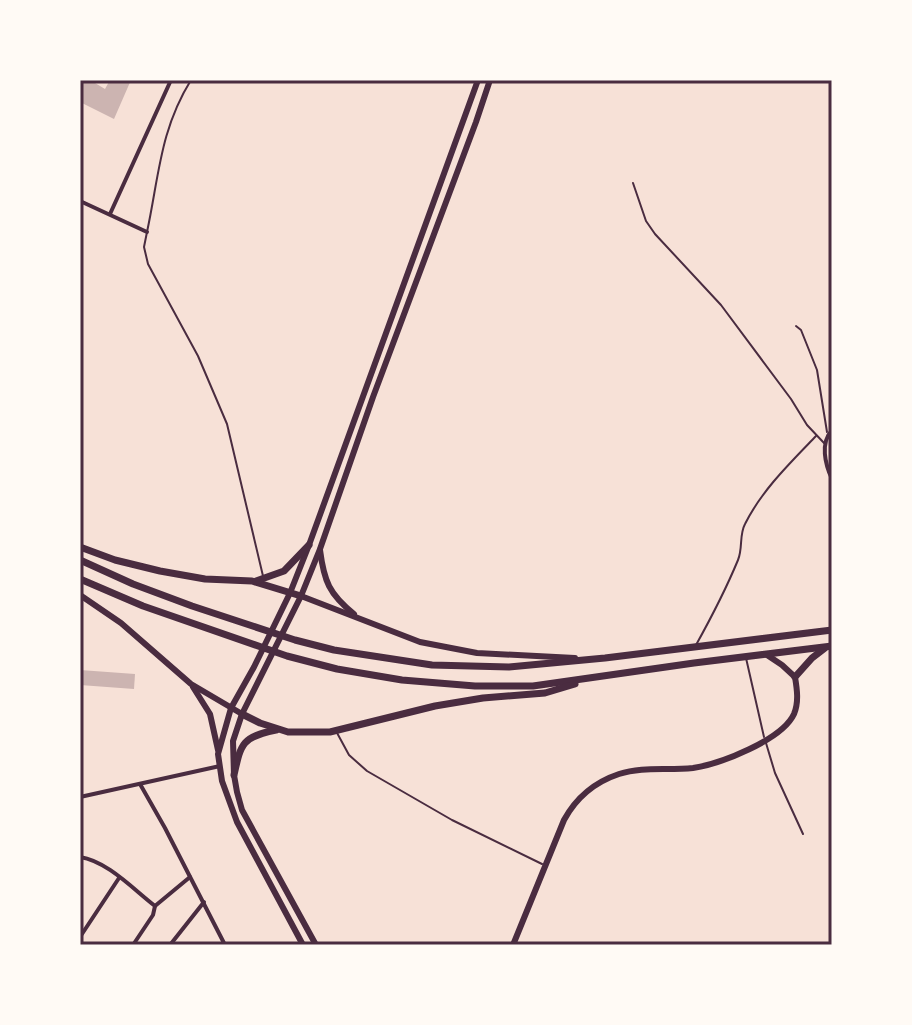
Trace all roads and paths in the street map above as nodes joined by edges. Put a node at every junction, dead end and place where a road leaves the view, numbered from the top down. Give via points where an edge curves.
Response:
1 (171, 80) edge
2 (191, 80) edge
3 (478, 80) edge
4 (490, 80) edge
5 (633, 183) dead end
6 (80, 201) edge
7 (110, 214) junction
8 (147, 232) junction
9 (796, 326) dead end
10 (830, 432) edge
11 (817, 435) junction
12 (825, 443) junction
13 (832, 479) edge
14 (309, 545) junction
15 (80, 547) edge
16 (320, 549) junction
17 (80, 560) edge
18 (80, 579) edge
19 (264, 579) junction
20 (252, 581) junction
21 (290, 593) junction
22 (80, 595) edge
23 (301, 596) junction
24 (360, 619) junction
25 (832, 630) edge
26 (696, 646) junction
27 (829, 647) edge
28 (767, 655) junction
29 (746, 656) junction
30 (594, 659) junction
31 (600, 677) junction
32 (795, 677) junction
33 (191, 684) junction
34 (231, 708) junction
35 (242, 714) junction
36 (279, 729) junction
37 (336, 730) junction
38 (765, 740) junction
39 (218, 754) junction
40 (220, 766) junction
41 (234, 775) junction
42 (140, 784) junction
43 (80, 797) edge
44 (803, 834) dead end
45 (80, 857) edge
46 (544, 865) junction
47 (190, 877) junction
48 (119, 878) junction
49 (204, 902) junction
50 (155, 906) junction
51 (80, 937) edge
52 (133, 945) edge
53 (170, 945) edge
54 (225, 945) edge
55 (303, 945) edge
56 (316, 945) edge
57 (513, 945) edge

1 - 7 street
2 - 8 lane via 165,136
3 - 14 main road
4 - 16 main road
5 - 11 lane via 655,234 721,305
6 - 7 street
7 - 8 street
8 - 19 lane via 148,264 198,356 227,424
9 - 10 lane via 817,370
10 - 12 street
11 - 12 lane
11 - 26 lane via 749,516 739,557
12 - 13 street
14 - 19 main road via 284,571
14 - 21 main road
15 - 20 main road via 160,571
16 - 23 main road
16 - 24 main road via 330,591
17 - 30 main road via 133,584 334,650 432,665 509,667
18 - 31 main road via 245,642 337,669 475,686 533,686
19 - 20 main road
20 - 21 main road
21 - 23 main road
21 - 34 main road
22 - 33 main road
23 - 24 main road
23 - 35 main road
24 - 30 main road via 420,642 477,653
25 - 26 main road
26 - 30 main road
27 - 28 main road
27 - 32 main road
28 - 29 main road
28 - 32 main road
29 - 31 main road
29 - 38 lane
31 - 37 main road via 545,693 447,704
32 - 38 main road via 796,710
33 - 34 main road
33 - 39 main road via 210,714
34 - 35 main road
34 - 39 main road
35 - 36 main road
35 - 41 main road via 233,741
36 - 37 main road
36 - 41 main road via 245,741
37 - 46 lane via 349,755 367,771
38 - 44 lane
38 - 46 main road via 705,765 633,770 598,783 568,813
39 - 40 main road
40 - 42 street
40 - 55 main road via 237,822
41 - 56 main road via 242,810
42 - 43 street
42 - 47 street
45 - 48 street
46 - 57 main road
47 - 49 street
47 - 50 street
48 - 50 street
48 - 51 street
49 - 53 street
49 - 54 street
50 - 52 street

